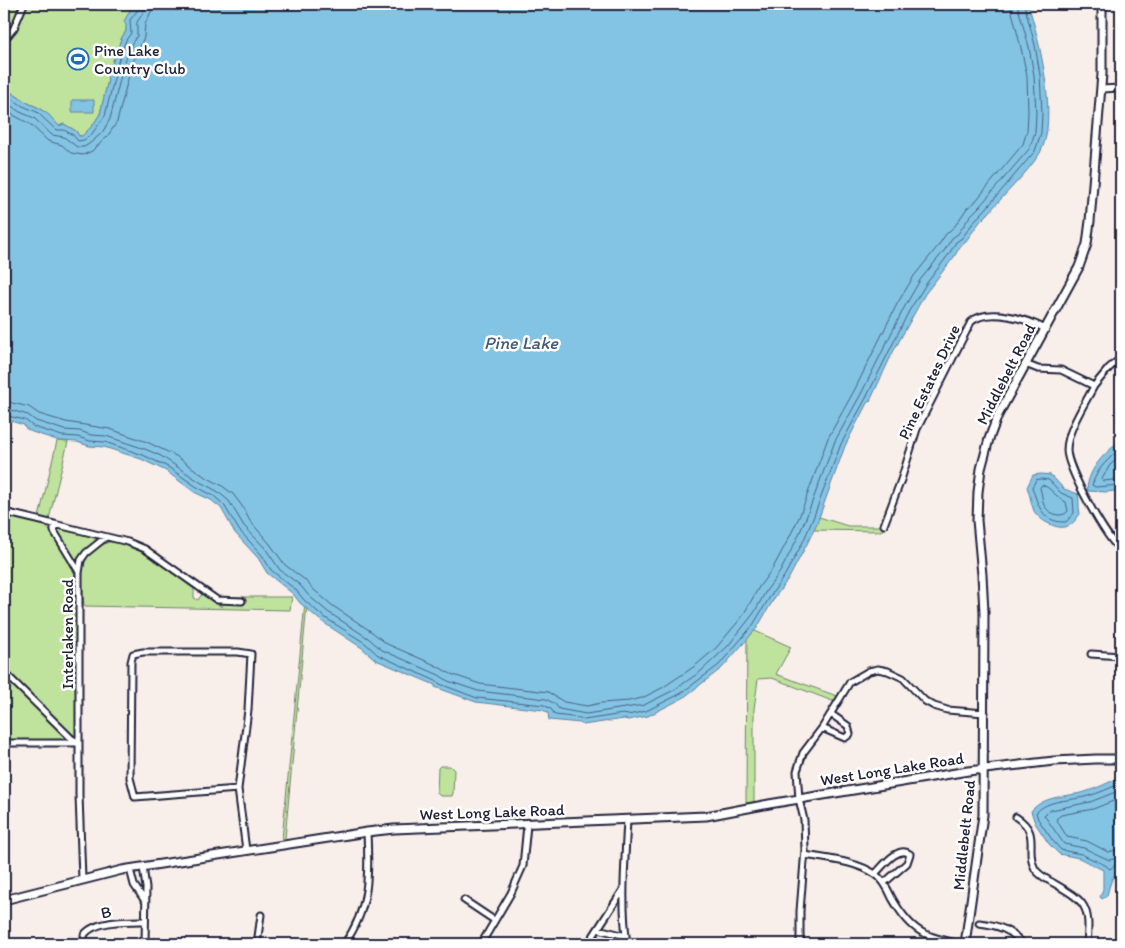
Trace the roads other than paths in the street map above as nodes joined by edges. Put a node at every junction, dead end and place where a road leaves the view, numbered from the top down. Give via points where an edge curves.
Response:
1 (24, 4) edge
2 (1102, 4) edge
3 (4, 40) edge
4 (1121, 88) edge
5 (1101, 89) junction
6 (1045, 329) junction
7 (1121, 358) edge
8 (1025, 364) junction
9 (1094, 386) junction
10 (4, 512) edge
11 (54, 524) junction
12 (884, 525) dead end
13 (106, 537) junction
14 (1121, 550) edge
15 (79, 573) junction
16 (242, 601) dead end
17 (1091, 654) dead end
18 (1121, 656) edge
19 (4, 672) edge
20 (985, 713) junction
21 (831, 714) junction
22 (822, 728) junction
23 (4, 743) edge
24 (79, 743) junction
25 (1121, 760) edge
26 (984, 769) junction
27 (238, 789) junction
28 (799, 799) junction
29 (1016, 817) dead end
30 (627, 820) junction
31 (527, 825) junction
32 (367, 832) junction
33 (246, 850) junction
34 (805, 856) junction
35 (143, 866) junction
36 (130, 869) junction
37 (875, 874) junction
38 (82, 879) junction
39 (884, 883) junction
40 (623, 889) junction
41 (4, 900) edge
42 (464, 900) dead end
43 (145, 901) junction
44 (262, 915) dead end
45 (494, 920) junction
46 (145, 921) junction
47 (979, 922) dead end
48 (598, 930) junction
49 (626, 936) junction
50 (85, 944) edge
51 (145, 944) edge
52 (257, 944) edge
53 (344, 944) edge
54 (481, 944) edge
55 (588, 944) edge
56 (627, 944) edge
57 (800, 944) edge
58 (963, 944) edge
59 (1023, 944) edge
60 (1087, 944) edge

1 - 3 street via 14,28
2 - 5 main road, Middlebelt Road
4 - 5 street
5 - 6 main road, Middlebelt Road via 1087,244 1079,267
6 - 8 main road, Middlebelt Road
6 - 12 street, Pine Estates Drive via 1025,319 1012,317 981,316 971,322 917,429
7 - 9 street
8 - 9 street via 1061,370
8 - 20 main road, Middlebelt Road via 995,422 979,484 977,520 983,595
9 - 14 street via 1074,424 1067,450 1078,483 1109,537
10 - 11 street
11 - 13 street
11 - 15 street via 54,531
13 - 15 street, Interlaken Road via 86,553
13 - 16 street via 145,549 217,600
15 - 24 street, Interlaken Road
17 - 18 street
19 - 24 street
20 - 21 street via 934,706 925,702 903,678 878,669 861,674 850,682
20 - 26 main road, Middlebelt Road
21 - 22 street
21 - 22 street via 848,726 850,734 845,738
22 - 28 street via 799,763
23 - 24 street
24 - 38 street, Interlaken Road
25 - 26 main road, West Long Lake Road via 1078,760
26 - 28 main road, West Long Lake Road
26 - 58 main road, Middlebelt Road via 983,815
27 - 27 street via 251,654 134,654 131,662 130,778 135,797
27 - 33 street
28 - 30 main road, West Long Lake Road via 706,816
28 - 34 street via 804,820
29 - 60 street via 1030,830 1036,870 1075,896 1085,907 1089,924
30 - 31 main road, West Long Lake Road
30 - 40 street
31 - 32 main road, West Long Lake Road
31 - 45 street via 523,866 512,893
32 - 33 main road, West Long Lake Road
32 - 53 street via 366,895 362,913
33 - 35 main road, West Long Lake Road
34 - 37 street via 861,867
34 - 57 street
35 - 36 main road, West Long Lake Road
35 - 43 street
36 - 38 main road, West Long Lake Road
36 - 43 street via 134,886
37 - 39 street
37 - 39 street via 896,853 908,852 907,863
38 - 41 main road, West Long Lake Road
39 - 58 street via 913,928 933,938
40 - 48 street
40 - 49 street
42 - 45 street
43 - 46 street
44 - 52 street
45 - 54 street
46 - 50 street, B via 124,921 88,929 84,935
46 - 51 street
47 - 59 street via 999,926
48 - 49 street
48 - 55 street
49 - 56 street

